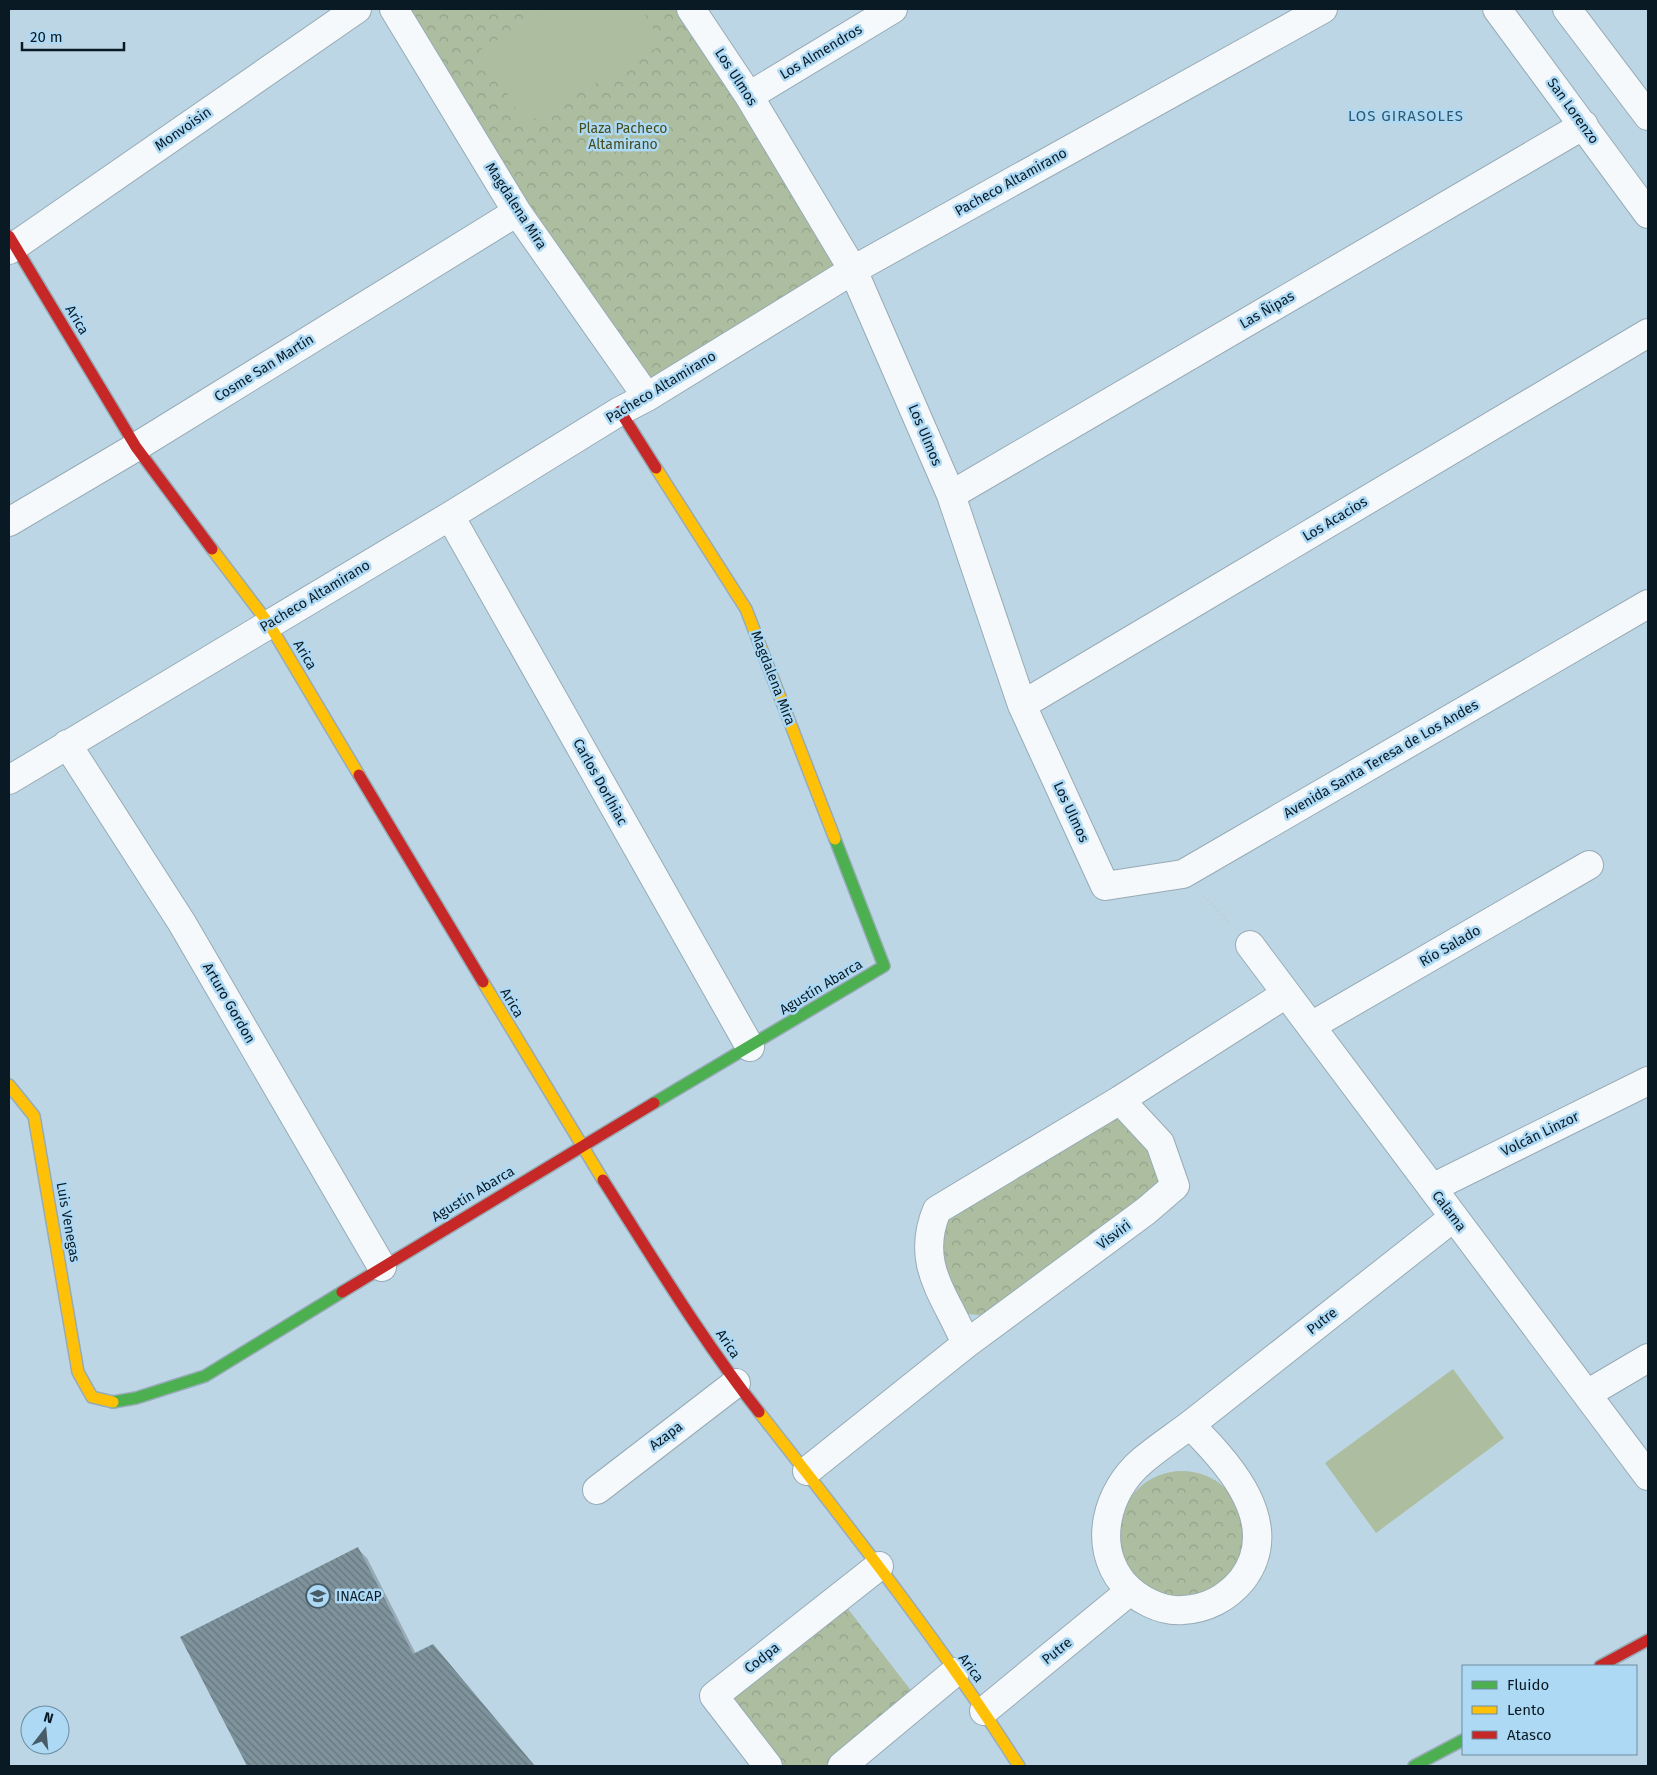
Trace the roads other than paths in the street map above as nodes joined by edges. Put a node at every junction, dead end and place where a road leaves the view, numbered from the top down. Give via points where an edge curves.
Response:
1 (357, 9) edge
2 (394, 9) edge
3 (691, 9) edge
4 (893, 9) edge
5 (1323, 9) edge
6 (1497, 9) edge
7 (1567, 9) edge
8 (749, 96) junction
9 (1648, 116) edge
10 (1584, 125) junction
11 (517, 212) junction
12 (1648, 214) edge
13 (11, 244) edge
14 (853, 270) junction
15 (1648, 333) edge
16 (647, 397) junction
17 (620, 411) junction
18 (136, 447) junction
19 (951, 495) junction
20 (450, 516) junction
21 (9, 522) edge
22 (1648, 604) edge
23 (268, 624) junction
24 (1022, 705) junction
25 (67, 744) junction
26 (9, 780) edge
27 (1589, 866) dead end
28 (1105, 886) joint
29 (1250, 945) road end
30 (884, 966) joint
31 (1286, 994) junction
32 (1311, 1026) junction
33 (750, 1047) junction
34 (1648, 1081) edge
35 (9, 1085) edge
36 (1120, 1100) junction
37 (580, 1146) junction
38 (1432, 1188) junction
39 (1454, 1218) junction
40 (382, 1267) junction
41 (966, 1344) junction
42 (1648, 1358) edge
43 (78, 1372) joint
44 (736, 1383) junction
45 (1587, 1394) junction
46 (1190, 1425) junction
47 (807, 1471) junction
48 (1648, 1476) edge
49 (596, 1490) dead end
50 (880, 1566) junction
51 (1130, 1591) junction
52 (1648, 1640) edge
53 (1602, 1665) edge
54 (955, 1672) junction
55 (984, 1711) junction
56 (1462, 1741) edge
57 (768, 1766) edge
58 (842, 1766) edge
59 (1019, 1766) edge
60 (1414, 1766) edge

1 - 13 street, Monvoisin
2 - 11 street, Magdalena Mira
3 - 8 street, Los Ulmos
4 - 8 street, Los Almendros
5 - 14 street, Pacheco Altamirano
6 - 10 street, San Lorenzo
7 - 9 street
8 - 14 street, Los Ulmos
10 - 12 street, San Lorenzo
10 - 19 street, Las Ñipas
11 - 16 street, Magdalena Mira
11 - 18 street, Cosme San Martín
13 - 18 street, Arica
14 - 16 street, Pacheco Altamirano
14 - 19 street, Los Ulmos
15 - 24 street, Los Acacios
16 - 17 street, Pacheco Altamirano
17 - 20 street, Pacheco Altamirano
17 - 30 street, Magdalena Mira via 746,609
18 - 21 street, Cosme San Martín
18 - 23 street, Arica
19 - 24 street, Los Ulmos
20 - 23 street, Pacheco Altamirano
20 - 33 street, Carlos Dorlhiac
22 - 28 street, Avenida Santa Teresa de Los Andes via 1184,874
23 - 25 street, Pacheco Altamirano
23 - 37 street, Arica
24 - 28 street, Los Ulmos
25 - 26 street, Pacheco Altamirano
25 - 40 street, Arturo Gordon via 182,923
27 - 32 street, Río Salado
29 - 31 street, Calama
30 - 33 street, Agustín Abarca
31 - 32 street, Calama
31 - 36 street
32 - 38 street, Calama
33 - 37 street, Agustín Abarca
34 - 38 street, Volcán Linzor
35 - 43 street, Luis Venegas via 34,1116
36 - 41 street via 937,1210 929,1229 928,1256 935,1282
36 - 41 street, Visviri via 1160,1143 1175,1186
37 - 40 street, Agustín Abarca
37 - 44 street, Arica
38 - 39 street, Calama
39 - 45 street, Calama
39 - 46 street, Putre
40 - 43 street, Agustín Abarca via 205,1376 114,1402 92,1397
41 - 47 street, Visviri
42 - 45 street
44 - 47 street, Arica
44 - 49 street, Azapa
45 - 48 street, Calama
46 - 51 street via 1140,1462 1108,1513 1105,1534 1108,1555 1117,1575
46 - 51 street via 1216,1450 1243,1489 1256,1515 1258,1542 1250,1569 1233,1591 1210,1606 1182,1611 1155,1606
47 - 50 street, Arica
50 - 54 street, Arica
50 - 57 street, Codpa via 714,1696
51 - 55 street, Putre
52 - 53 street
54 - 55 street, Arica
54 - 58 street
55 - 59 street, Arica
56 - 60 street

